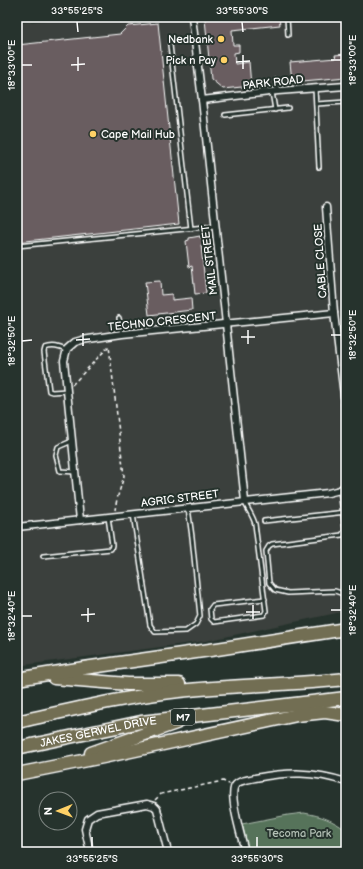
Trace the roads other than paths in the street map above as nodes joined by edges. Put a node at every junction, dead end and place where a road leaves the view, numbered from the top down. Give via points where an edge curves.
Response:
1 (192, 17) edge
2 (287, 17) edge
3 (288, 34) dead end
4 (170, 45) dead end
5 (278, 80) dead end
6 (261, 82) dead end
7 (346, 86) edge
8 (315, 88) junction
9 (276, 92) junction
10 (262, 93) junction
11 (202, 100) junction
12 (346, 102) edge
13 (316, 104) junction
14 (288, 108) dead end
15 (275, 110) junction
16 (225, 115) dead end
17 (319, 167) dead end
18 (326, 207) dead end
19 (215, 226) junction
20 (191, 229) junction
21 (17, 246) edge
22 (334, 313) junction
23 (119, 318) dead end
24 (226, 324) junction
25 (122, 334) junction
26 (66, 350) junction
27 (67, 390) junction
28 (346, 412) edge
29 (72, 441) junction
30 (75, 472) junction
31 (343, 487) edge
32 (245, 501) junction
33 (188, 508) junction
34 (344, 512) edge
35 (133, 514) junction
36 (111, 516) junction
37 (80, 520) junction
38 (264, 521) dead end
39 (17, 527) edge
40 (43, 556) dead end
41 (346, 595) edge
42 (265, 598) junction
43 (346, 629) edge
44 (37, 676) junction
45 (17, 679) edge
46 (346, 679) edge
47 (227, 686) junction
48 (346, 698) edge
49 (346, 714) edge
50 (198, 716) junction
51 (17, 722) edge
52 (17, 748) edge
53 (45, 768) junction
54 (17, 774) edge
55 (346, 782) edge
56 (90, 852) edge
57 (168, 852) edge
58 (245, 852) edge

1 - 11 street, MAIL STREET
2 - 3 lane
4 - 20 lane
5 - 9 lane
6 - 10 lane
7 - 8 street, PARK ROAD
8 - 9 street, PARK ROAD
8 - 13 lane
9 - 10 street, PARK ROAD
9 - 15 lane
10 - 11 street, PARK ROAD
11 - 19 street, MAIL STREET
12 - 13 lane
13 - 17 lane
14 - 15 lane
15 - 16 lane
18 - 22 street, CABLE CLOSE
19 - 20 lane
19 - 24 street, MAIL STREET
20 - 21 lane
22 - 24 street, TECHNO CRESCENT
22 - 28 street
23 - 25 lane
24 - 25 street, TECHNO CRESCENT
24 - 32 street, MAIL STREET
25 - 26 street, TECHNO CRESCENT via 75,342
26 - 27 street via 64,361
26 - 27 lane via 51,347 45,348 44,352 49,391
27 - 29 street
29 - 30 street
29 - 30 lane via 58,447 56,455 60,471
30 - 37 street
31 - 32 street, AGRIC STREET via 328,493
31 - 34 lane
32 - 33 street, AGRIC STREET
32 - 42 lane via 255,524
33 - 35 street, AGRIC STREET
33 - 35 lane via 200,616 196,624 186,630 155,632 150,625
34 - 38 lane
34 - 41 lane via 345,530 341,536 272,544 266,551 270,583 275,590 288,593 335,591
35 - 36 street, AGRIC STREET
36 - 37 street, AGRIC STREET
36 - 40 lane via 111,548
37 - 39 street, AGRIC STREET
42 - 42 lane via 264,615 214,622 211,619 210,609 213,605
43 - 44 highway
44 - 45 highway
44 - 47 highway via 128,684
46 - 47 highway
47 - 51 highway via 130,698
48 - 50 highway, JAKES GERWEL DRIVE / M7
49 - 53 highway via 325,712 291,716
50 - 52 highway, JAKES GERWEL DRIVE / M7 via 141,722
50 - 53 highway
53 - 54 highway
55 - 58 street via 321,775 295,773 243,780 233,789 233,800
56 - 57 street via 85,829 88,819 97,813 147,804 157,809

